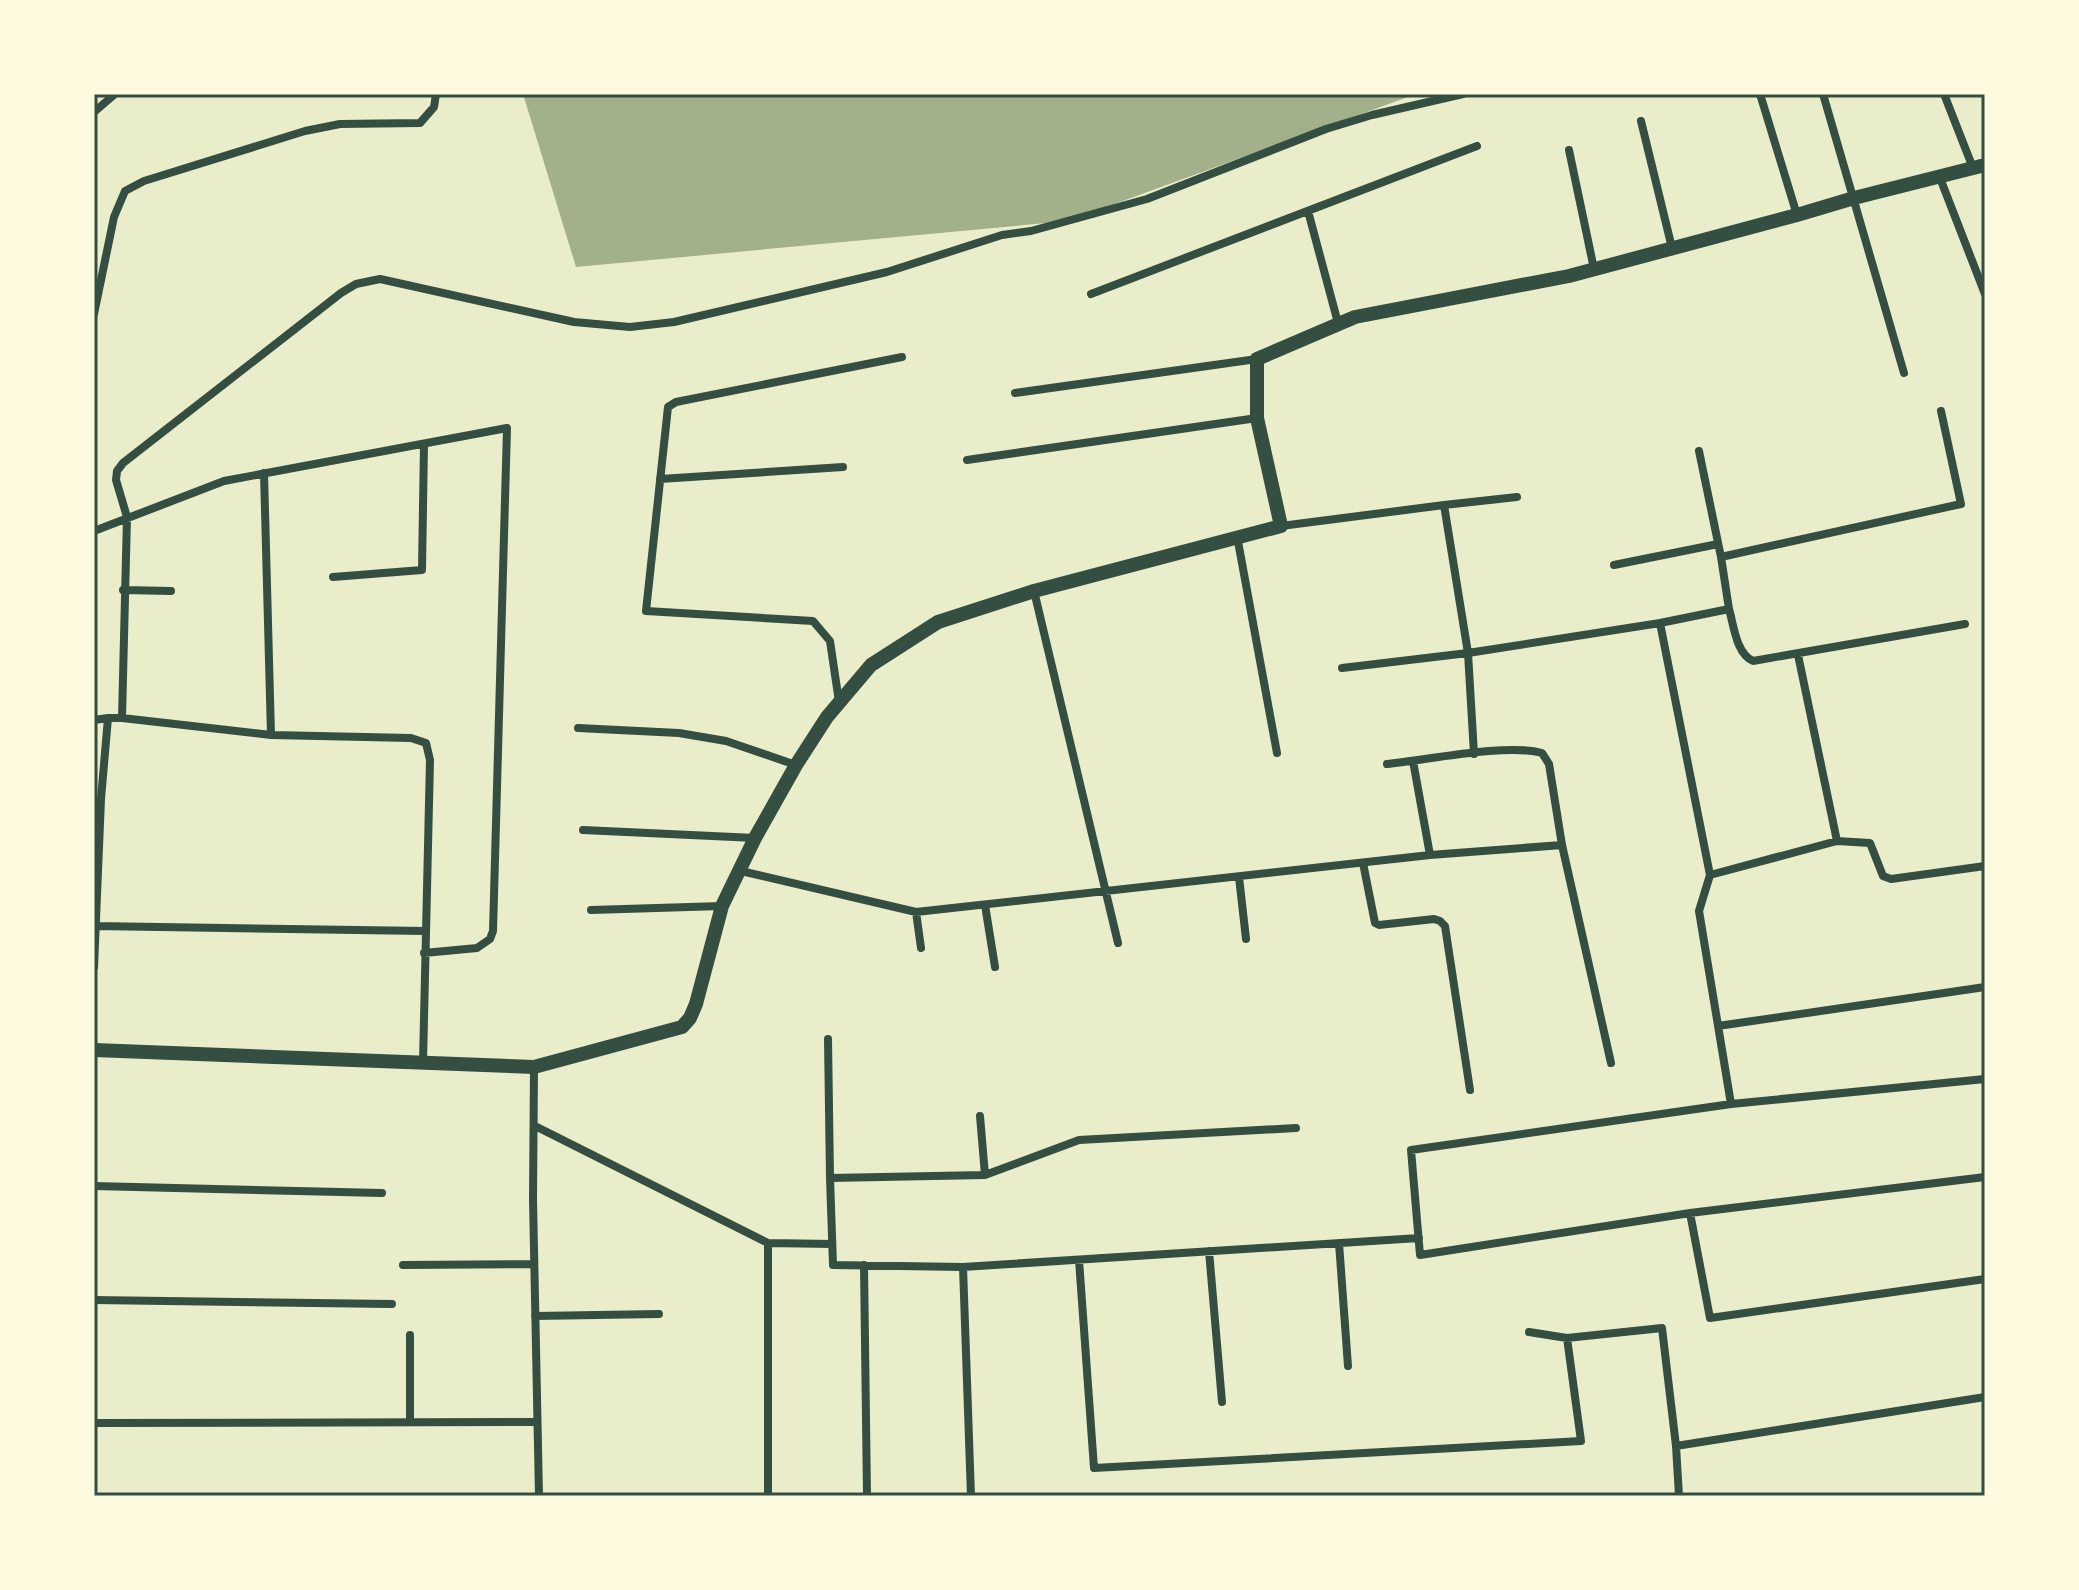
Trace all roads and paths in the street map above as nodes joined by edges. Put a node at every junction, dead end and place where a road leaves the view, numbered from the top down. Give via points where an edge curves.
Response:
1 (115, 94) edge
2 (436, 94) edge
3 (1463, 94) edge
4 (1760, 94) edge
5 (1823, 94) edge
6 (1944, 94) edge
7 (94, 112) edge
8 (1641, 121) dead end
9 (1477, 146) dead end
10 (1569, 150) dead end
11 (1979, 167) edge
12 (1940, 178) junction
13 (1854, 198) junction
14 (1308, 211) junction
15 (1797, 215) junction
16 (1672, 248) junction
17 (1594, 269) junction
18 (1091, 294) dead end
19 (1985, 294) edge
20 (94, 314) edge
21 (1338, 323) junction
22 (902, 357) dead end
23 (1257, 359) junction
24 (1904, 373) dead end
25 (1015, 393) dead end
26 (1941, 411) dead end
27 (1257, 418) junction
28 (424, 444) junction
29 (1699, 451) dead end
30 (967, 460) dead end
31 (843, 467) dead end
32 (264, 473) junction
33 (660, 479) junction
34 (1517, 497) dead end
35 (1444, 505) junction
36 (127, 517) junction
37 (1281, 526) junction
38 (94, 531) edge
39 (1237, 536) junction
40 (1718, 544) junction
41 (1721, 557) junction
42 (1614, 565) dead end
43 (333, 577) dead end
44 (123, 590) junction
45 (171, 591) dead end
46 (1034, 591) junction
47 (1729, 609) junction
48 (1660, 623) junction
49 (1965, 624) dead end
50 (1468, 653) junction
51 (1798, 655) junction
52 (1342, 668) dead end
53 (839, 703) junction
54 (108, 718) junction
55 (122, 718) junction
56 (94, 720) edge
57 (578, 728) dead end
58 (271, 735) junction
59 (1277, 753) dead end
60 (1474, 754) junction
61 (1413, 761) junction
62 (1387, 764) dead end
63 (796, 765) junction
64 (583, 830) dead end
65 (755, 838) junction
66 (1837, 841) junction
67 (1562, 845) junction
68 (1430, 855) junction
69 (1363, 863) junction
70 (1985, 866) edge
71 (741, 871) junction
72 (1710, 875) junction
73 (1239, 877) junction
74 (1106, 892) junction
75 (985, 905) junction
76 (722, 906) junction
77 (591, 910) dead end
78 (916, 912) junction
79 (95, 926) edge
80 (425, 931) junction
81 (1246, 939) dead end
82 (1118, 943) dead end
83 (921, 948) dead end
84 (424, 953) junction
85 (94, 967) edge
86 (995, 967) dead end
87 (1985, 987) edge
88 (1718, 1026) junction
89 (828, 1039) dead end
90 (94, 1050) edge
91 (423, 1062) junction
92 (1611, 1063) dead end
93 (534, 1067) junction
94 (1985, 1079) edge
95 (1470, 1090) dead end
96 (1731, 1104) junction
97 (980, 1116) dead end
98 (535, 1126) junction
99 (1296, 1128) dead end
100 (985, 1175) junction
101 (1985, 1177) edge
102 (830, 1178) junction
103 (94, 1186) edge
104 (382, 1193) dead end
105 (1690, 1213) junction
106 (1419, 1238) junction
107 (768, 1243) junction
108 (1339, 1243) junction
109 (832, 1244) junction
110 (1209, 1251) junction
111 (1079, 1260) junction
112 (534, 1264) junction
113 (403, 1265) dead end
114 (864, 1265) junction
115 (963, 1267) junction
116 (1985, 1279) edge
117 (94, 1300) edge
118 (392, 1304) dead end
119 (659, 1314) dead end
120 (535, 1316) junction
121 (1529, 1332) dead end
122 (410, 1335) dead end
123 (1567, 1338) junction
124 (1348, 1366) dead end
125 (1985, 1397) edge
126 (1222, 1402) dead end
127 (410, 1422) junction
128 (537, 1422) junction
129 (94, 1423) edge
130 (1676, 1446) junction
131 (539, 1496) edge
132 (768, 1496) edge
133 (867, 1496) edge
134 (971, 1496) edge
135 (1679, 1496) edge

1 - 7 street
2 - 20 street via 434,107 420,123 340,124 305,131 125,191 114,217
3 - 36 street via 1326,129 1147,199 1002,235 887,272 674,322 630,327 574,322 399,282 369,280 341,293 123,463 116,480
4 - 15 street
5 - 13 street
6 - 11 street
8 - 16 street
9 - 14 street
10 - 17 street
11 - 12 street
12 - 13 street
12 - 19 street
13 - 15 street
13 - 24 street
14 - 18 street
14 - 21 street
15 - 16 street
16 - 17 street
17 - 21 street
21 - 23 street
22 - 33 street via 676,402 668,407
23 - 25 street
23 - 27 street
26 - 41 street via 1961,504
27 - 30 street
27 - 37 street
28 - 32 street
28 - 43 street via 422,570
28 - 84 street via 507,428 493,931 477,948
29 - 40 street
31 - 33 street
32 - 36 street via 224,481
32 - 58 street
33 - 53 street via 646,611 813,621 830,641
34 - 35 street
35 - 37 street
35 - 50 street
36 - 38 street
36 - 44 street
37 - 39 street
39 - 46 street
39 - 59 street
40 - 41 street
40 - 42 street
41 - 47 street
44 - 45 street
44 - 55 street
46 - 53 street via 938,622 871,665
46 - 74 street
47 - 48 street
47 - 51 street via 1745,658
48 - 50 street
48 - 72 street
49 - 51 street
50 - 52 street
50 - 60 street
51 - 66 street
53 - 63 street
54 - 55 street
54 - 56 street
54 - 79 street
55 - 58 street
57 - 63 street via 679,733 726,741
58 - 80 street via 411,738 426,743 430,760
60 - 61 street
60 - 67 street via 1542,753 1549,764
61 - 62 street
61 - 68 street
63 - 65 street
64 - 65 street
65 - 71 street
66 - 70 street via 1870,843 1883,876 1891,879
66 - 72 street
67 - 68 street
67 - 92 street
68 - 69 street
69 - 73 street
69 - 95 street via 1375,923 1434,919 1445,926
71 - 76 street
71 - 78 street
72 - 88 street via 1699,911
73 - 74 street
73 - 81 street
74 - 75 street
74 - 82 street
75 - 78 street
75 - 86 street
76 - 77 street
76 - 93 street via 696,1004 682,1027
78 - 83 street
79 - 80 street
79 - 85 street
80 - 84 street
84 - 91 street
87 - 88 street
88 - 96 street
89 - 102 street
90 - 91 street
91 - 93 street
93 - 98 street
94 - 96 street
96 - 106 street via 1411,1150
97 - 100 street
98 - 107 street
98 - 112 street
99 - 100 street via 1079,1140
100 - 102 street
101 - 105 street
102 - 109 street
103 - 104 street
105 - 106 street via 1420,1255
105 - 116 street via 1710,1318
106 - 108 street
107 - 109 street
107 - 132 street
108 - 110 street
108 - 124 street
109 - 114 street via 833,1265
110 - 111 street
110 - 126 street
111 - 115 street
111 - 123 street via 1094,1468 1581,1441
112 - 113 street
112 - 120 street
114 - 115 street
114 - 133 street
115 - 134 street
117 - 118 street
119 - 120 street
120 - 128 street
121 - 123 street
122 - 127 street
123 - 130 street via 1662,1328
125 - 130 street
127 - 128 street
127 - 129 street
128 - 131 street
130 - 135 street

